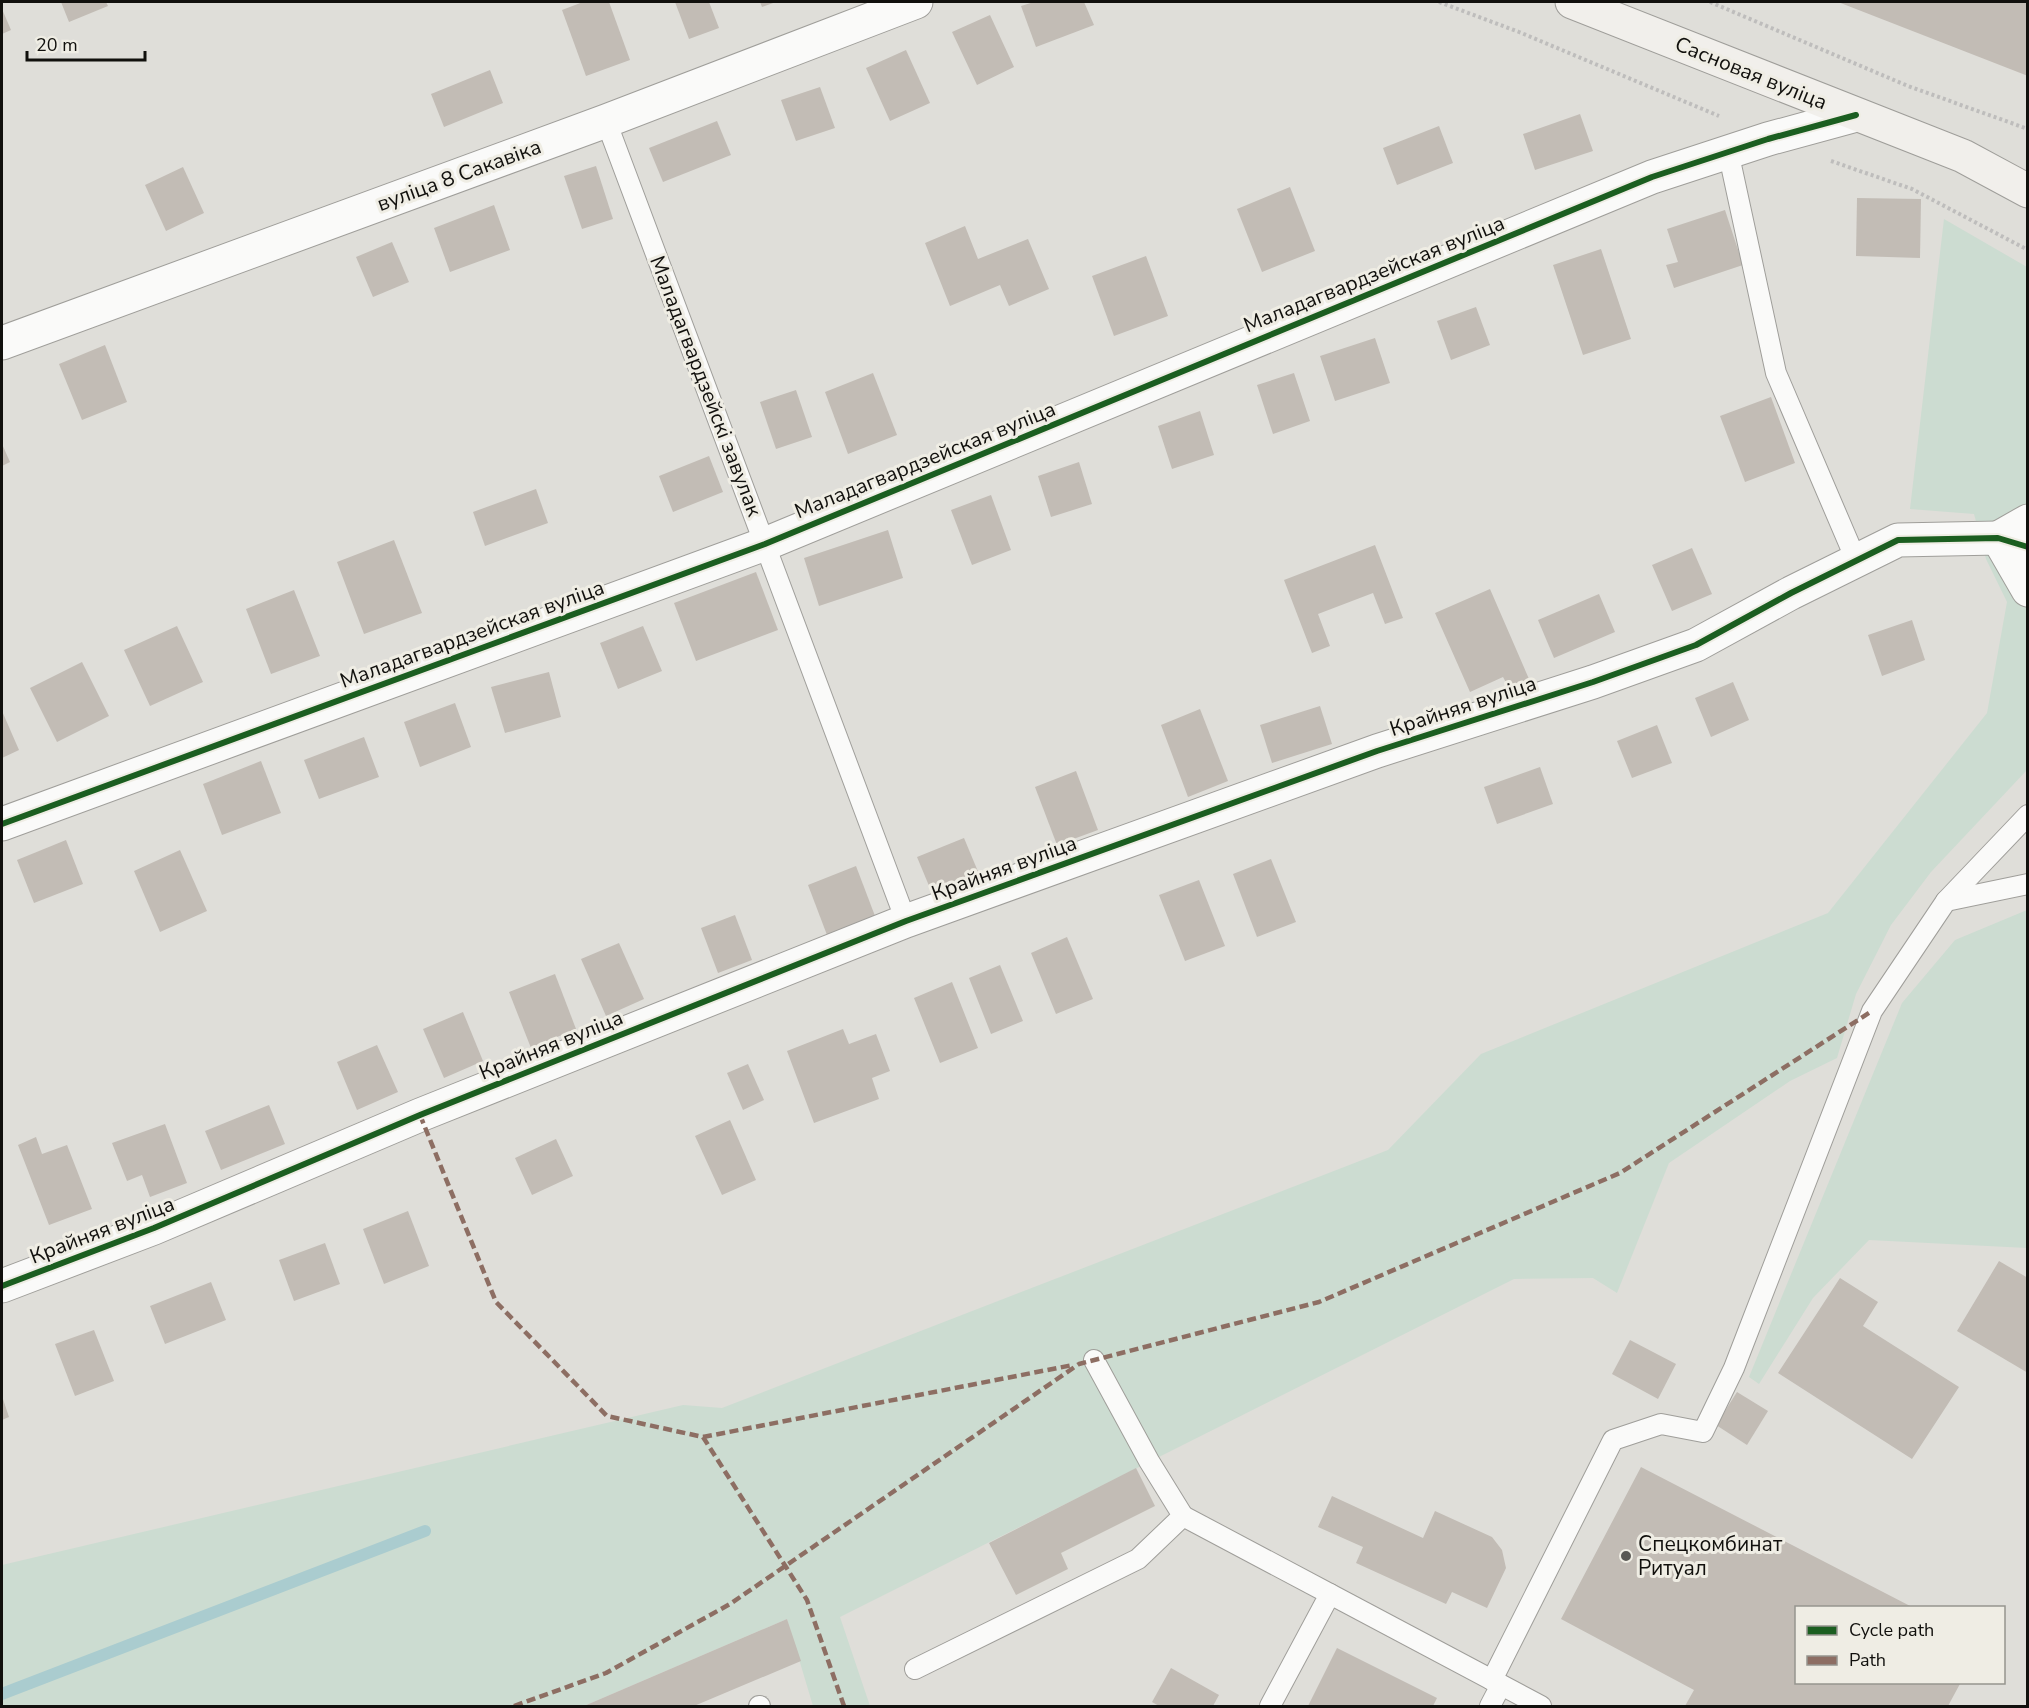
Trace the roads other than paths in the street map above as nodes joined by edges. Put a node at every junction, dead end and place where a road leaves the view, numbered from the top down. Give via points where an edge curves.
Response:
1 (915, 2) edge
2 (1587, 4) edge
3 (1856, 115) junction
4 (606, 121) junction
5 (1728, 152) junction
6 (2028, 191) edge
7 (2, 343) edge
8 (2028, 521) edge
9 (2013, 542) edge
10 (765, 544) junction
11 (1856, 560) junction
12 (2028, 590) edge
13 (2028, 815) edge
14 (2, 824) edge
15 (2028, 884) edge
16 (1946, 902) junction
17 (906, 921) junction
18 (2, 1286) edge
19 (1094, 1360) dead end
20 (1183, 1516) junction
21 (1330, 1594) junction
22 (915, 1669) dead end
23 (1496, 1682) junction
24 (1270, 1707) edge
25 (1490, 1707) edge
26 (1541, 1707) edge

1 - 4 street, вуліца 8 Сакавіка
2 - 3 main road, Сасновая вуліца
3 - 5 street, Маладагвардзейская вуліца
3 - 6 main road, Сасновая вуліца via 1963,156
4 - 7 street, вуліца 8 Сакавіка
4 - 10 lane, Маладагвардзейскі завулак
5 - 10 street, Маладагвардзейская вуліца via 1652,177
5 - 11 lane via 1776,373
8 - 9 street, Крайняя вуліца
9 - 11 street, Крайняя вуліца via 1898,540
9 - 12 street
10 - 14 street, Маладагвардзейская вуліца
10 - 17 lane, Маладагвардзейскі завулак
11 - 17 street, Крайняя вуліца via 1696,645 1377,751
13 - 16 lane
15 - 16 lane
16 - 23 lane via 1872,1011 1734,1368 1703,1432 1661,1424 1612,1440
17 - 18 street, Крайняя вуліца via 420,1115 154,1228
19 - 20 lane
20 - 21 lane
20 - 22 lane via 1138,1559
21 - 23 lane
21 - 24 lane
23 - 25 lane
23 - 26 lane

